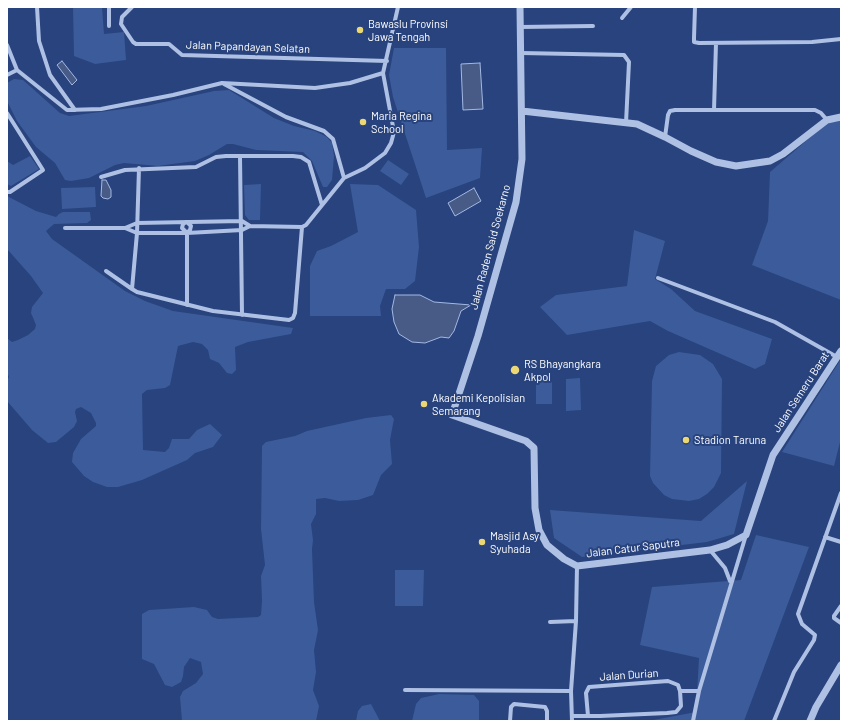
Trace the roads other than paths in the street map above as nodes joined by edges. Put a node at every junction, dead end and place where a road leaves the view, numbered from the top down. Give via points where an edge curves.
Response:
1 (37, 7) edge
2 (109, 7) edge
3 (132, 7) edge
4 (398, 7) edge
5 (520, 7) edge
6 (631, 7) edge
7 (695, 7) edge
8 (622, 18) dead end
9 (109, 26) dead end
10 (593, 26) dead end
11 (520, 27) junction
12 (841, 39) edge
13 (716, 43) junction
14 (7, 45) edge
15 (521, 53) junction
16 (386, 61) junction
17 (17, 70) junction
18 (383, 73) junction
19 (7, 75) edge
20 (222, 83) junction
21 (75, 110) junction
22 (714, 110) junction
23 (522, 111) junction
24 (7, 113) edge
25 (841, 117) edge
26 (827, 120) junction
27 (626, 123) junction
28 (665, 137) junction
29 (240, 156) junction
30 (138, 168) junction
31 (101, 178) dead end
32 (344, 178) junction
33 (7, 192) edge
34 (322, 204) junction
35 (242, 221) junction
36 (186, 222) junction
37 (137, 223) junction
38 (250, 226) junction
39 (302, 227) junction
40 (65, 228) dead end
41 (125, 228) junction
42 (242, 230) junction
43 (187, 232) junction
44 (137, 233) junction
45 (106, 271) dead end
46 (658, 278) dead end
47 (132, 289) junction
48 (187, 305) junction
49 (242, 315) junction
50 (839, 354) edge
51 (452, 415) joint
52 (841, 493) edge
53 (746, 535) junction
54 (825, 536) junction
55 (841, 542) edge
56 (710, 550) junction
57 (577, 566) junction
58 (731, 582) junction
59 (841, 606) edge
60 (576, 621) junction
61 (550, 622) dead end
62 (841, 624) edge
63 (841, 665) edge
64 (405, 690) dead end
65 (571, 691) junction
66 (680, 691) junction
67 (699, 691) junction
68 (588, 716) junction
69 (572, 719) edge
70 (510, 721) edge
71 (547, 721) edge
72 (693, 721) edge
73 (774, 721) edge
74 (810, 721) edge

1 - 21 street via 40,41 50,75
2 - 9 street
3 - 16 street, Jalan Papandayan Selatan via 122,17 120,24 133,42 169,44 182,54
4 - 16 street
5 - 11 street, Jalan Raden Said Soekarno
6 - 8 street
7 - 13 street via 694,42
10 - 11 street
11 - 15 street, Jalan Raden Said Soekarno
12 - 13 street via 812,42
13 - 22 street
14 - 17 street
15 - 23 street, Jalan Raden Said Soekarno
15 - 27 street via 624,55 629,62
16 - 18 street
17 - 19 street
17 - 21 street via 67,110
18 - 20 street via 350,83 315,88
18 - 32 street via 394,135 391,144 385,153 365,168
20 - 21 street via 108,107
20 - 32 street via 286,117 324,130 333,139
22 - 26 street via 815,110
22 - 28 street via 670,111
23 - 27 street
23 - 51 street, Jalan Raden Said Soekarno via 521,166 516,202 478,336
24 - 33 street via 43,168 42,172
25 - 26 street
26 - 28 street via 783,154 770,161 753,165 736,166 716,162
27 - 28 street via 637,124
29 - 30 street via 216,158 196,167
29 - 34 street via 292,156 309,162
29 - 35 street
30 - 31 street
30 - 37 street
32 - 34 street
34 - 39 street via 310,222
35 - 36 street
35 - 38 street
35 - 42 street
36 - 37 street
36 - 43 street via 182,228
37 - 41 street
37 - 44 street
38 - 39 street
38 - 42 street
39 - 49 street via 293,318 284,321
40 - 41 street
41 - 44 street
42 - 43 street
42 - 49 street
43 - 44 street
43 - 48 street
44 - 47 street
45 - 47 street
46 - 50 street via 775,322
47 - 48 street
48 - 49 street
50 - 53 street, Jalan Semeru Barat via 774,455
51 - 57 street, Jalan Catur Saputra via 530,444 534,448 535,508 539,530 553,551
52 - 54 street
53 - 56 street, Jalan Catur Saputra
53 - 58 street
54 - 55 street
54 - 73 street via 798,614 802,624 815,635 814,640 794,672
56 - 57 street, Jalan Catur Saputra
56 - 58 street via 725,568
57 - 60 street
58 - 67 street
59 - 62 street via 834,616
60 - 61 street
60 - 65 street
63 - 74 street
64 - 65 street
65 - 69 street
66 - 67 street
66 - 68 street via 681,706 676,712
66 - 68 street, Jalan Durian via 678,685 668,681 589,687 586,693
67 - 72 street
68 - 69 street
70 - 71 street via 511,707 514,704 546,707

